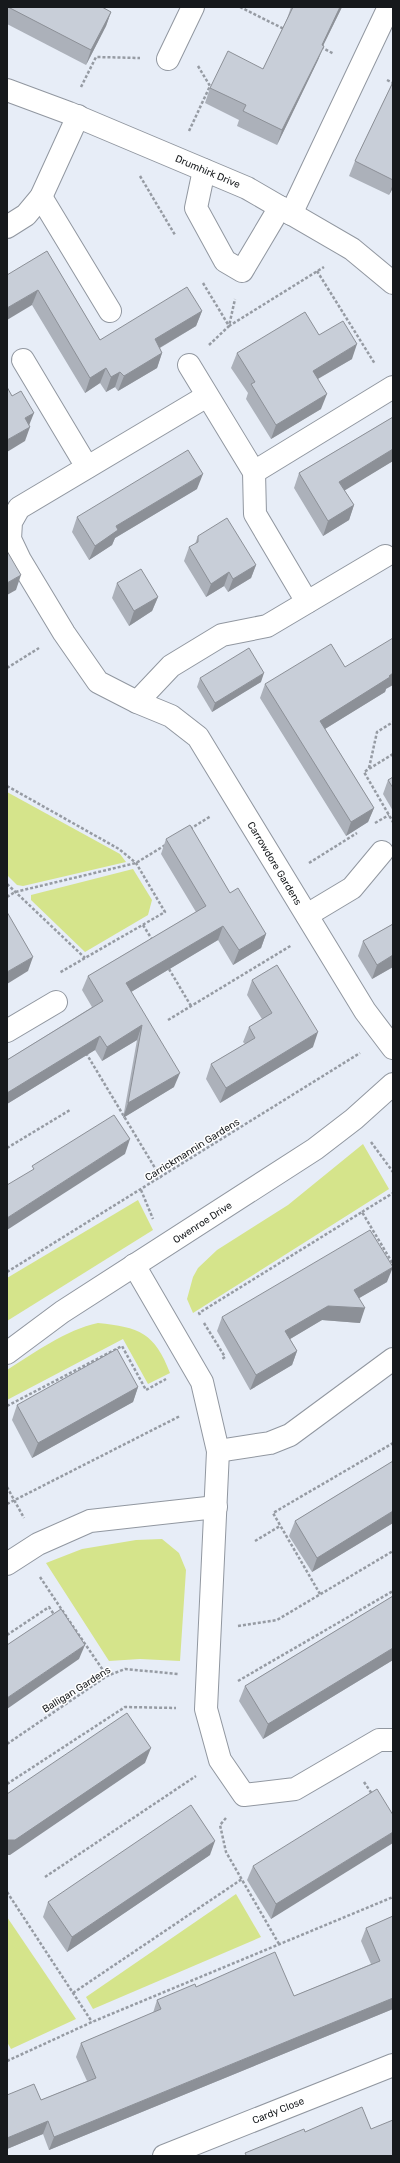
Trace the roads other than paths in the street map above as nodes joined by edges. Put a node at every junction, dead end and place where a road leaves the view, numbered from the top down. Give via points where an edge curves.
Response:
1 (193, 7) edge
2 (390, 7) edge
3 (168, 59) road end
4 (7, 90) edge
5 (73, 114) junction
6 (204, 170) junction
7 (41, 197) junction
8 (286, 210) junction
9 (7, 227) edge
10 (393, 283) edge
11 (110, 311) dead end
12 (23, 360) dead end
13 (189, 365) road end
14 (392, 388) edge
15 (207, 396) junction
16 (87, 467) junction
17 (254, 472) junction
18 (13, 506) edge
19 (385, 556) dead end
20 (308, 602) junction
21 (137, 702) junction
22 (382, 852) dead end
23 (311, 923) junction
24 (56, 1002) road end
25 (7, 1031) edge
26 (387, 1041) edge
27 (393, 1084) edge
28 (134, 1266) junction
29 (7, 1353) edge
30 (393, 1359) edge
31 (218, 1451) junction
32 (216, 1507) junction
33 (7, 1564) edge
34 (393, 1740) edge
35 (393, 2065) edge
36 (164, 2156) edge

1 - 3 street
2 - 8 street
4 - 5 street, Drumhirk Drive
5 - 6 street, Drumhirk Drive
5 - 7 street
6 - 8 street, Drumhirk Drive via 247,188
6 - 8 street via 196,208 225,261 242,271
7 - 9 street via 26,215
7 - 11 street
8 - 10 street, Drumhirk Drive via 352,249
12 - 16 street
13 - 15 street
14 - 17 street
15 - 16 street
15 - 17 street
16 - 18 street
17 - 20 street via 254,514
18 - 21 street, Carrowdore Gardens via 10,539 64,633 98,682
19 - 20 street
20 - 21 street via 267,626 222,635 171,666
21 - 23 street, Carrowdore Gardens via 171,716 198,738
22 - 23 street via 352,888
23 - 26 street, Carrowdore Gardens via 365,1011
24 - 25 street
27 - 28 street, Owenroe Drive via 315,1149
28 - 29 street, Owenroe Drive via 62,1312
28 - 31 street via 202,1382
30 - 31 street via 290,1435 270,1443
31 - 32 street
32 - 33 street via 90,1521 38,1544
32 - 34 street via 206,1709 220,1760 244,1795 295,1789 379,1740
35 - 36 street, Cardy Close

